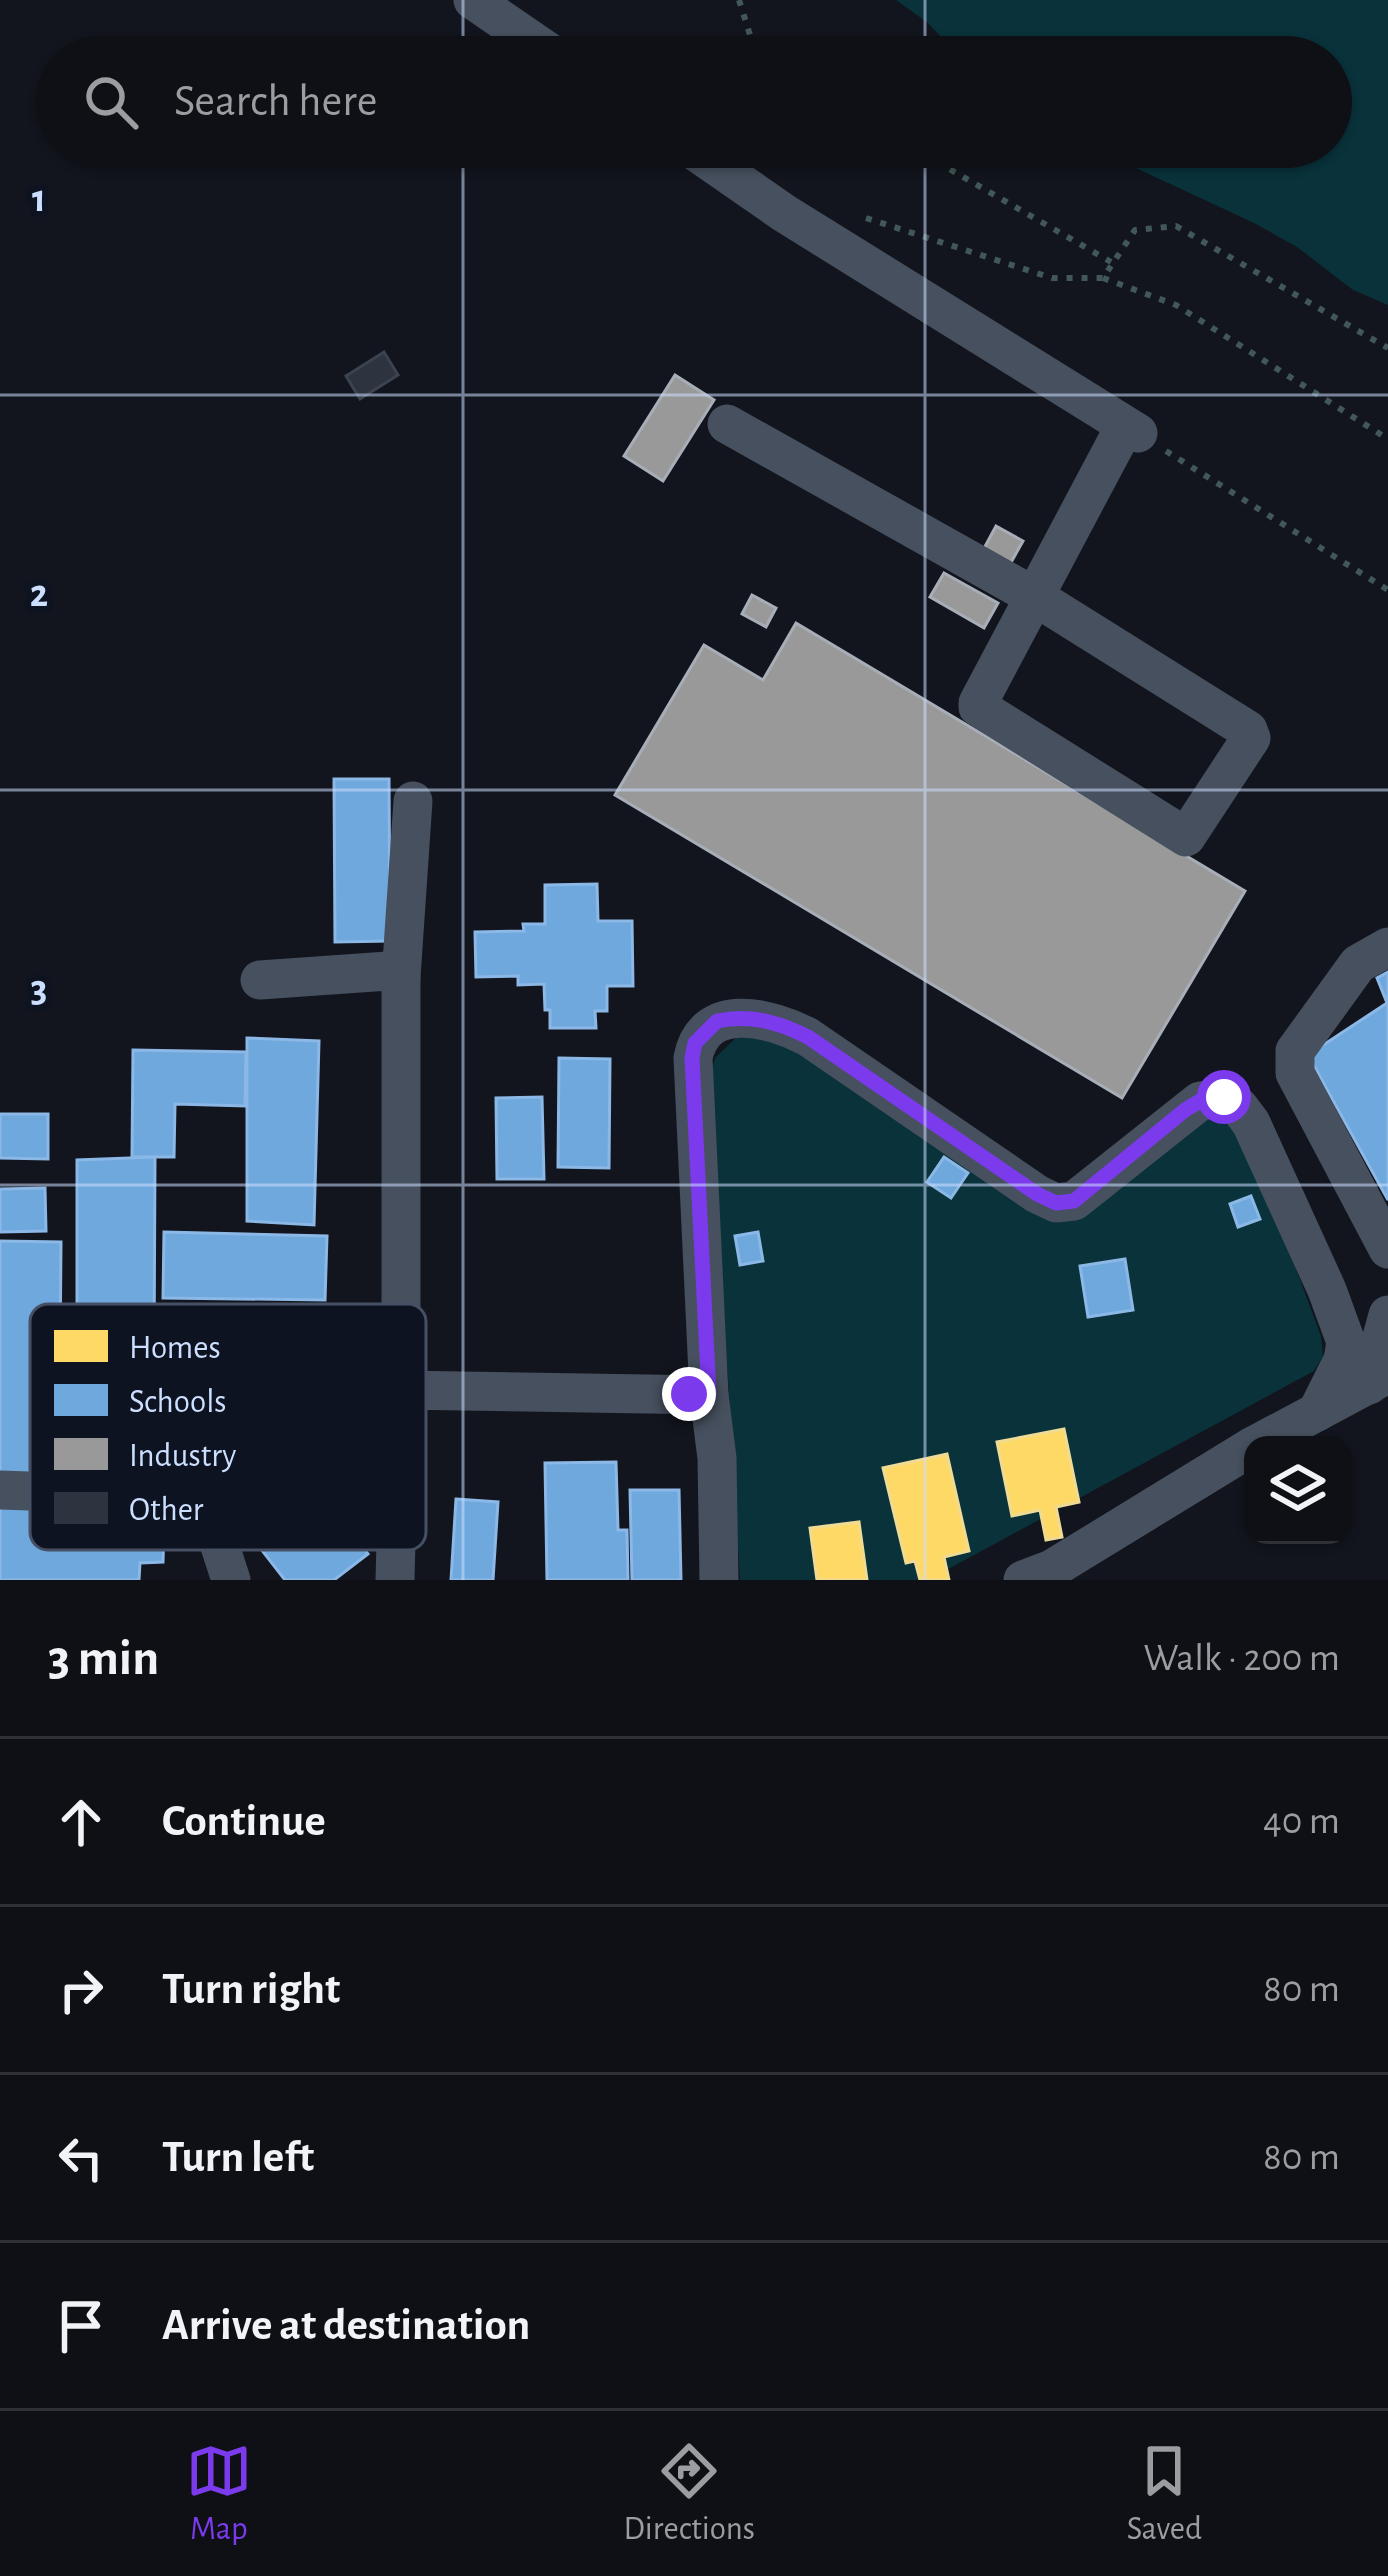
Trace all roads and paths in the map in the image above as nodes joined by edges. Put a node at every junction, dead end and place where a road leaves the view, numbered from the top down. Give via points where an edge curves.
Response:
1 (473, 0) edge
2 (739, 0) edge
3 (525, 36) edge
4 (750, 36) edge
5 (720, 168) edge
6 (948, 168) edge
7 (858, 216) dead end
8 (1111, 262) junction
9 (1103, 278) junction
10 (1388, 348) edge
11 (727, 424) dead end
12 (1132, 429) junction
13 (1388, 439) edge
14 (1388, 590) edge
15 (1037, 598) junction
16 (413, 801) dead end
17 (1388, 947) edge
18 (401, 977) junction
19 (260, 980) dead end
20 (1388, 1249) edge
21 (401, 1304) edge
22 (1388, 1315) edge
23 (1378, 1380) edge
24 (426, 1390) edge
25 (709, 1395) junction
26 (1317, 1412) junction
27 (1273, 1436) edge
28 (1244, 1452) edge
29 (0, 1490) edge
30 (30, 1491) edge
31 (222, 1550) edge
32 (395, 1550) edge
33 (231, 1580) edge
34 (394, 1580) edge
35 (719, 1580) edge
36 (1023, 1580) edge

1 - 3 street
2 - 4 path
5 - 12 street
6 - 8 path
7 - 9 path via 1052,278
8 - 9 path
8 - 10 path via 1136,230 1176,226
9 - 13 path via 1176,305
11 - 15 street
12 - 14 path
12 - 15 street
15 - 15 street via 978,707 1186,837 1250,734
16 - 18 street
17 - 20 street via 1358,964 1295,1051 1295,1072
18 - 19 street via 388,971
18 - 21 street
22 - 23 street
23 - 26 street
24 - 25 street
25 - 26 street via 692,1058 705,1031 733,1018 784,1024 808,1037 1056,1203 1074,1201 1200,1101 1224,1097 1239,1107 1346,1342
25 - 35 street
26 - 27 street
28 - 36 street
29 - 30 street
31 - 33 street
32 - 34 street

